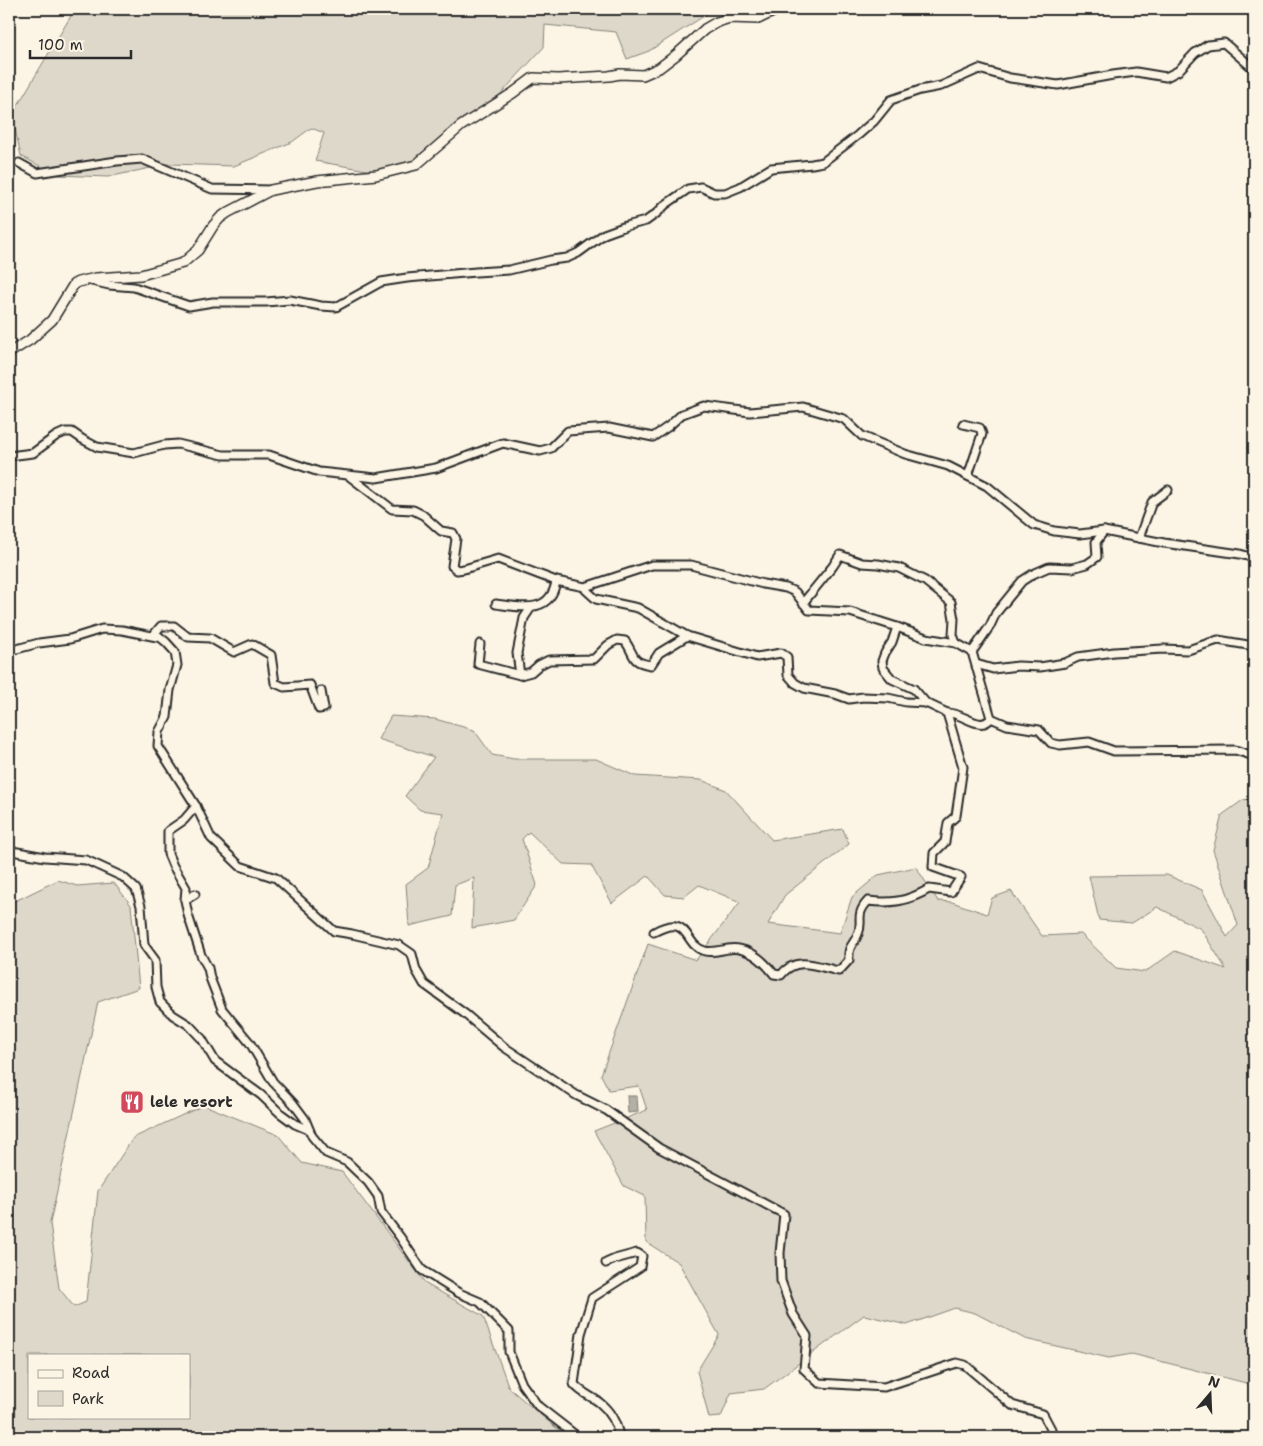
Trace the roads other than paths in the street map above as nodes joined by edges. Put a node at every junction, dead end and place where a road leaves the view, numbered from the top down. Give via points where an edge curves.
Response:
1 (779, 9) edge
2 (1254, 69) edge
3 (18, 163) dead end
4 (271, 190) junction
5 (87, 280) junction
6 (9, 352) edge
7 (963, 424) dead end
8 (9, 456) edge
9 (348, 476) junction
10 (968, 476) junction
11 (1168, 490) dead end
12 (1104, 530) junction
13 (1139, 538) junction
14 (1254, 558) edge
15 (556, 582) junction
16 (585, 587) junction
17 (803, 603) junction
18 (496, 604) dead end
19 (530, 608) junction
20 (897, 627) junction
21 (687, 636) junction
22 (160, 637) junction
23 (956, 643) junction
24 (480, 644) dead end
25 (1254, 646) edge
26 (9, 651) edge
27 (972, 652) junction
28 (976, 664) junction
29 (520, 675) junction
30 (321, 692) dead end
31 (926, 703) junction
32 (947, 713) junction
33 (991, 718) junction
34 (1254, 756) edge
35 (196, 806) junction
36 (9, 847) edge
37 (195, 894) dead end
38 (185, 900) junction
39 (654, 932) dead end
40 (309, 1130) junction
41 (606, 1263) dead end
42 (578, 1437) edge
43 (619, 1437) edge
44 (1051, 1437) edge

1 - 4 street via 758,19 730,18 717,22 659,68 643,76 533,78 461,126 416,166
2 - 5 street via 1224,43 1208,45 1194,53 1178,71 1166,77 1136,72 1058,86 979,69 941,86 891,100 874,121 822,162 771,168 726,193 714,193 701,187 688,189 658,214 604,234 567,258 509,270 381,282 336,307 290,300 213,302 189,306 134,287
3 - 4 street via 37,173 142,160 212,189
4 - 5 street via 220,218 198,250 183,263 141,275
5 - 6 street via 74,284 52,320 41,331
7 - 10 street via 980,428 982,434
8 - 9 street via 33,452 56,436 72,432 97,447 134,454 178,444 223,454 269,455 319,472
9 - 10 street via 376,478 436,468 503,443 540,451 552,448 568,431 609,428 653,436 682,414 704,406 750,412 803,406 844,419 862,436
9 - 15 street via 392,509 414,510 441,532 453,533 456,539 452,566 457,570 498,559
10 - 12 street via 987,486 1034,525 1080,534
11 - 13 street via 1152,502
12 - 13 street
12 - 27 street via 1096,542 1097,557 1087,564 1072,568 1049,567 1022,581 996,613
13 - 14 street
15 - 16 street
15 - 19 street via 555,591 545,603
16 - 17 street via 652,565 691,565 786,588 795,592
16 - 21 street via 596,599 638,608
17 - 20 street via 809,610 850,612
17 - 23 street via 840,555 862,563 898,568 925,581 951,602
18 - 19 street
19 - 29 street via 524,618 517,653
20 - 23 street via 926,638
20 - 31 street via 882,661 883,668 892,679 914,689
21 - 29 street via 659,653 651,665 640,664 626,641 617,640 594,659 549,660
21 - 31 street via 756,657 781,653 787,657 788,675 804,688 849,698
22 - 26 street via 102,629
22 - 30 street via 154,633 161,626 174,626 188,637 210,638 234,652 252,644 270,655 275,683 284,687 310,685 319,709 324,708
22 - 35 street via 175,652 177,665 158,746
23 - 27 street
24 - 29 street via 478,664
25 - 28 street via 1218,640 1188,650 1114,652 1040,667 994,668
27 - 28 street
28 - 33 street
31 - 32 street
32 - 33 street via 982,724
32 - 39 street via 963,767 956,816 948,823 945,842 934,853 933,867 961,877 951,892 929,889 886,904 868,901 861,909 859,933 849,949 849,960 839,970 804,963 788,967 781,975 774,974 754,954 731,948 707,952 698,949 685,931 677,926 666,925
33 - 34 street via 1007,725 1039,730 1051,743 1060,745 1089,742 1114,751 1235,750
35 - 38 street via 168,831 168,854 186,888
35 - 44 street via 211,838 240,866 276,878 334,931 399,945 412,954 424,984 504,1047 576,1096 606,1110 658,1148 784,1214 781,1281 793,1314 806,1336 804,1369 819,1383 884,1386 957,1363 965,1365 1012,1405 1043,1414 1051,1429
36 - 40 street via 20,853 86,860 123,877 136,889 142,906 144,945 155,960 160,1002 189,1025 215,1061 261,1094 280,1113
37 - 38 street
38 - 40 street via 222,1009 250,1043 273,1082 305,1119
40 - 42 street via 326,1153 347,1162 368,1182 378,1196 381,1212 422,1270 480,1302 509,1331 509,1352 522,1384 538,1406
41 - 43 street via 637,1254 642,1256 640,1267 592,1298 581,1334 574,1384 601,1404 616,1423

